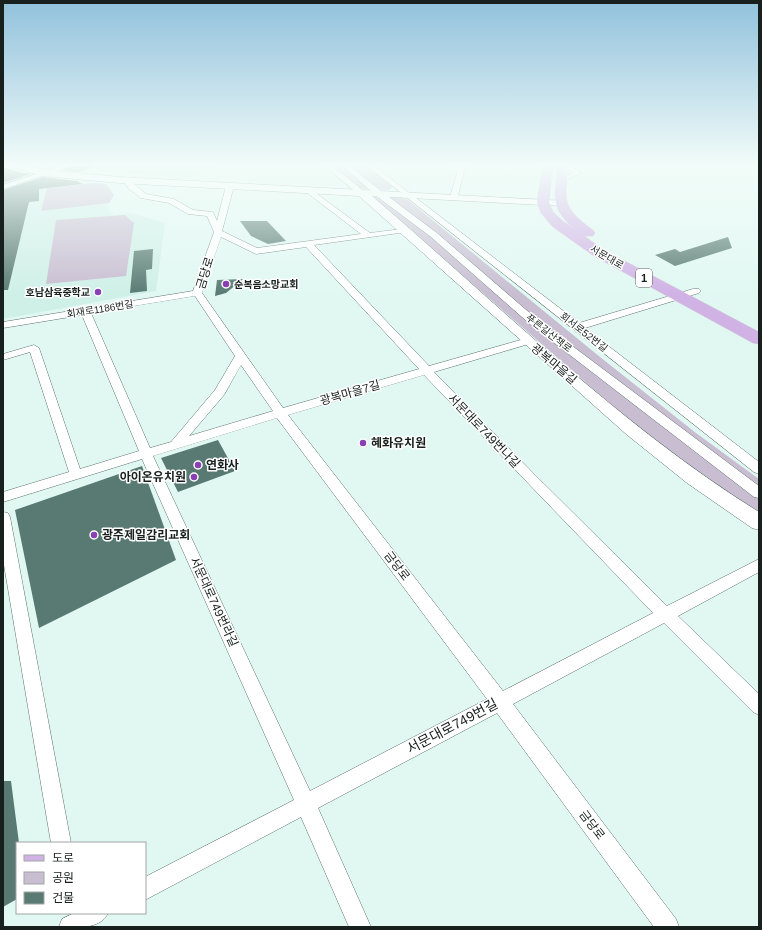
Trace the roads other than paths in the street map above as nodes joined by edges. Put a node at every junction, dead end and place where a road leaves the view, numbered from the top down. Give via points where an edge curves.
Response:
1 (184, 208) edge
2 (224, 208) edge
3 (333, 208) edge
4 (380, 208) edge
5 (398, 208) edge
6 (426, 208) edge
7 (545, 208) edge
8 (563, 208) edge
9 (406, 230) junction
10 (218, 232) junction
11 (369, 236) junction
12 (308, 244) junction
13 (696, 291) junction
14 (197, 293) junction
15 (678, 296) junction
16 (85, 311) junction
17 (752, 320) dead end
18 (3, 325) edge
19 (578, 327) junction
20 (759, 339) edge
21 (528, 341) junction
22 (241, 356) junction
23 (3, 357) edge
24 (425, 371) junction
25 (280, 413) junction
26 (174, 446) junction
27 (146, 454) junction
28 (759, 469) edge
29 (76, 475) junction
30 (759, 493) edge
31 (3, 497) edge
32 (3, 517) edge
33 (759, 522) edge
34 (6, 556) edge
35 (759, 565) edge
36 (664, 614) junction
37 (499, 701) junction
38 (759, 706) edge
39 (306, 804) junction
40 (61, 842) edge
41 (146, 888) edge
42 (94, 914) edge
43 (73, 921) edge
44 (360, 927) edge
45 (668, 927) edge

1 - 10 street via 191,212 210,214
2 - 10 street, 금당로
3 - 11 street
4 - 9 street, 광복마을길
5 - 30 street, 푸른길산책로 via 536,323
6 - 19 street, 회서로52번길
7 - 15 main road, 서문대로 / 1 via 552,219 598,253
8 - 13 main road, 서문대로 / 1 via 588,233
9 - 11 street
9 - 21 street, 광복마을길
10 - 12 street via 256,251
10 - 14 street, 금당로
11 - 12 street
12 - 24 street, 서문대로749번나길
13 - 15 street
13 - 17 main road, 서문대로 / 1
14 - 16 street, 회재로1186번길
14 - 22 street, 금당로
15 - 19 street
15 - 20 main road, 서문대로 / 1
16 - 18 street, 회재로1186번길
16 - 27 street, 서문대로749번라길
19 - 28 street, 회서로52번길
21 - 24 street, 광복마을7길
21 - 33 street, 광복마을길 via 645,441 711,491
22 - 25 street, 금당로
22 - 26 street via 220,392
23 - 29 street via 34,348
24 - 25 street, 광복마을7길
24 - 36 street, 서문대로749번나길
25 - 26 street, 광복마을7길
25 - 37 street, 금당로
26 - 27 street, 광복마을7길
27 - 29 street, 광복마을7길
27 - 39 street, 서문대로749번라길
29 - 31 street, 광복마을7길
32 - 34 street
34 - 40 street
35 - 36 street, 서문대로749번길
36 - 37 street, 서문대로749번길
36 - 38 street, 서문대로749번나길
37 - 39 street, 서문대로749번길
37 - 45 street, 금당로
39 - 41 street, 서문대로749번길
39 - 44 street, 서문대로749번라길
42 - 43 street

